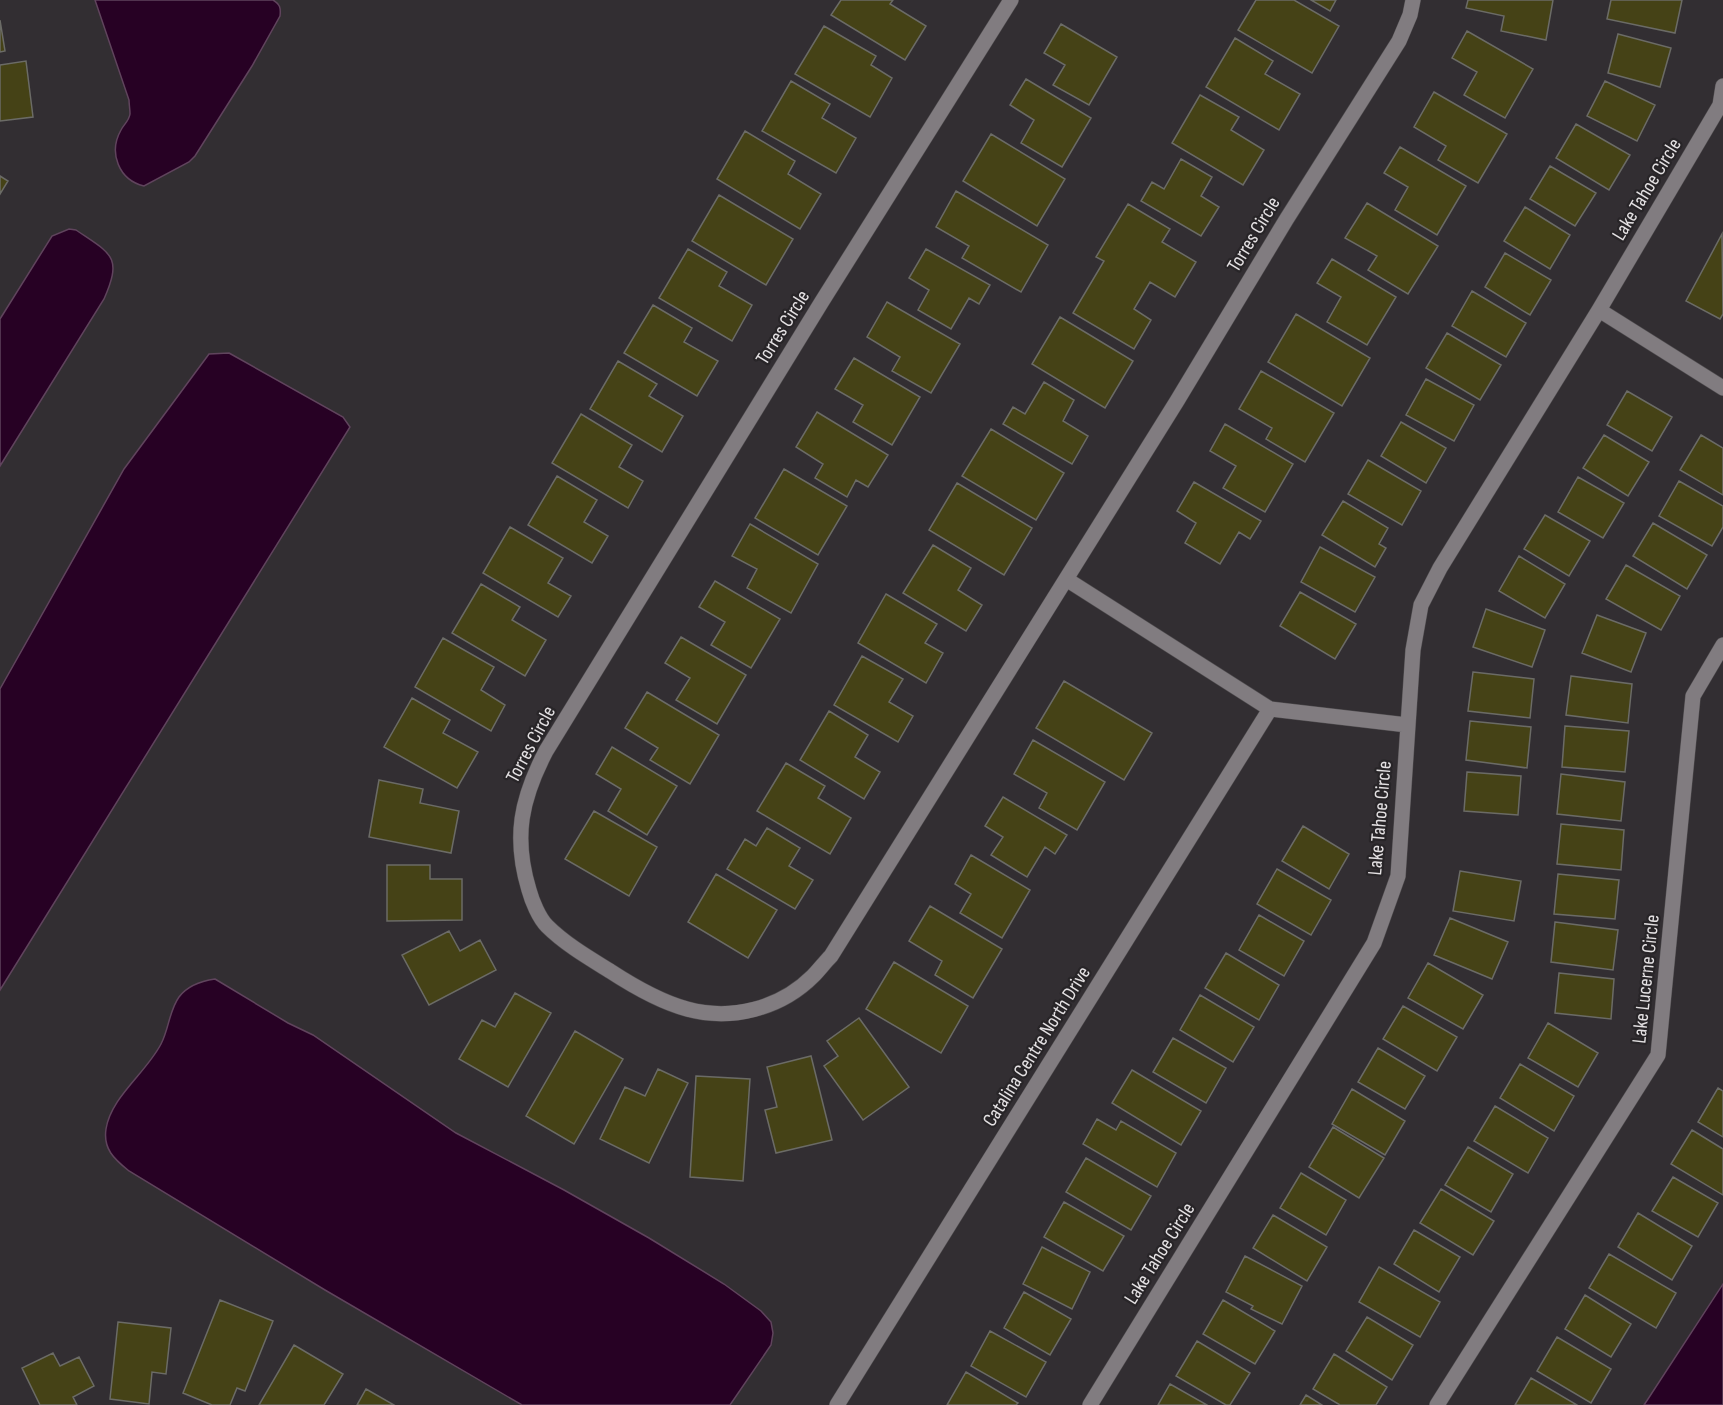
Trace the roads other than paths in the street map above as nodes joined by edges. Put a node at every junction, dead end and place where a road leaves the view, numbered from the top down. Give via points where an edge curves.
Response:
1 (1011, 0) edge
2 (1413, 0) edge
3 (1723, 86) edge
4 (1722, 106) edge
5 (1599, 310) junction
6 (1723, 388) edge
7 (1066, 579) junction
8 (1723, 645) edge
9 (1270, 709) junction
10 (1407, 725) junction
11 (837, 1405) edge
12 (1090, 1405) edge
13 (1437, 1405) edge

1 - 7 street, Torres Circle via 532,778 522,807 519,838 531,898 546,925 620,978 686,1009 713,1014 741,1013 792,994 831,956
2 - 7 street, Torres Circle via 1399,41
3 - 4 street, Lake Tahoe Circle
4 - 5 street, Lake Tahoe Circle
5 - 6 street
5 - 10 street, Lake Tahoe Circle via 1421,605
7 - 9 street
8 - 13 street, Lake Lucerne Circle via 1693,696 1658,1055
9 - 10 street
9 - 11 street, Catalina Centre North Drive
10 - 12 street, Lake Tahoe Circle via 1398,876 1374,943

